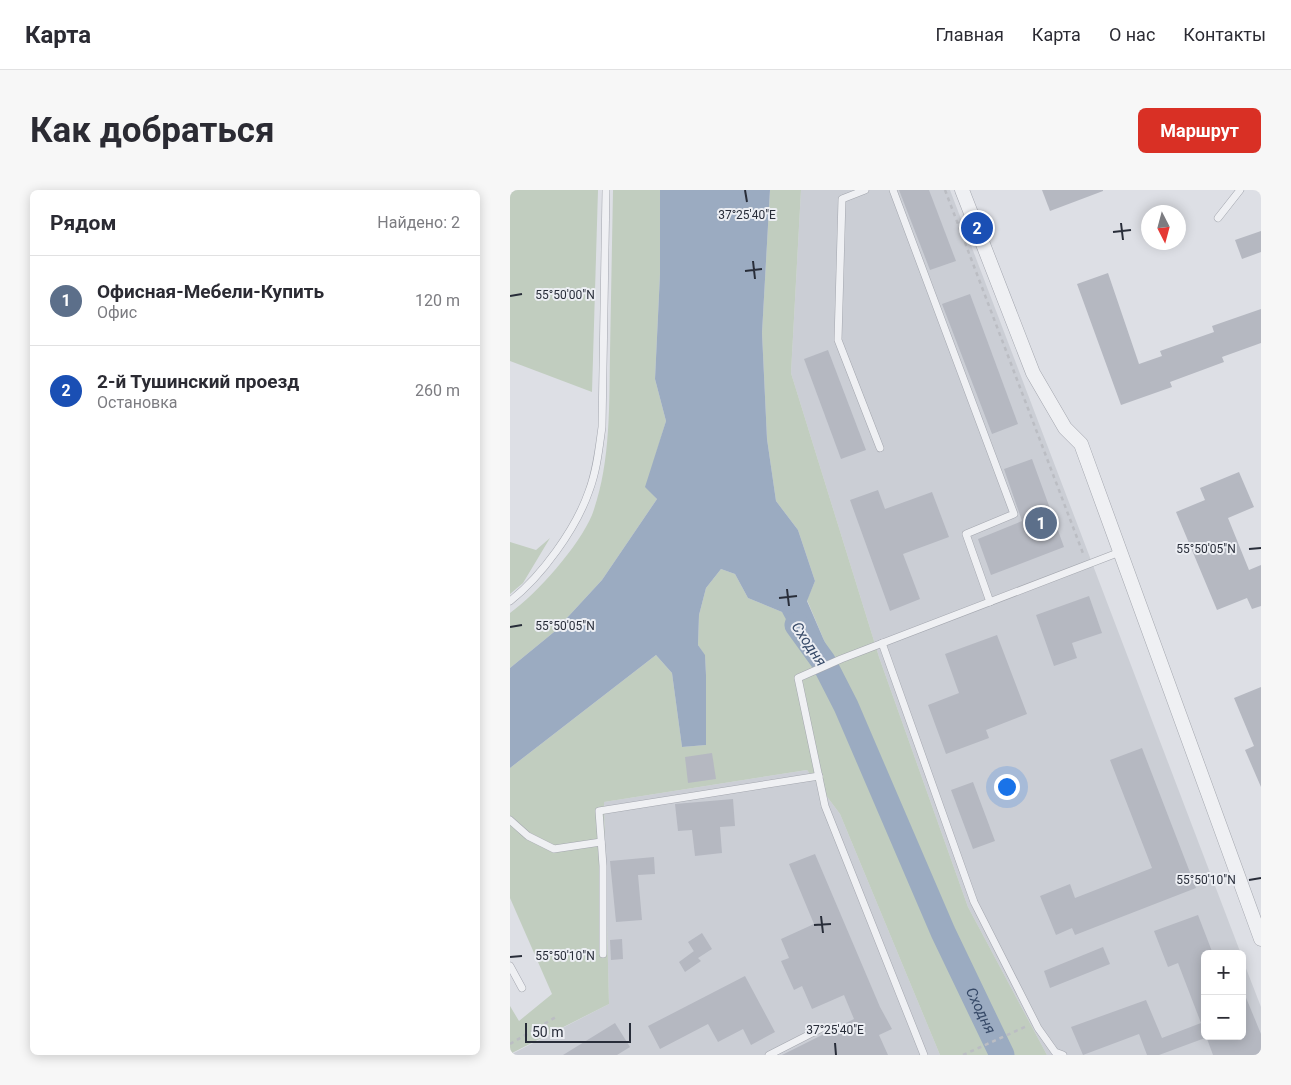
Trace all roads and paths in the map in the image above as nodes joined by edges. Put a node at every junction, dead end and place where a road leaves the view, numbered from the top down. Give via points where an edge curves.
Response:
1 (606, 190) edge
2 (865, 190) edge
3 (894, 190) edge
4 (945, 190) edge
5 (962, 190) edge
6 (1240, 190) edge
7 (1218, 218) dead end
8 (880, 448) dead end
9 (1120, 552) junction
10 (1087, 564) junction
11 (510, 602) edge
12 (990, 602) junction
13 (882, 643) junction
14 (819, 776) junction
15 (510, 820) edge
16 (601, 842) junction
17 (1261, 939) edge
18 (603, 954) dead end
19 (510, 966) edge
20 (522, 988) dead end
21 (556, 1017) dead end
22 (822, 1028) dead end
23 (1022, 1028) dead end
24 (510, 1044) edge
25 (964, 1054) edge
26 (769, 1055) edge
27 (924, 1055) edge
28 (1063, 1055) edge

1 - 11 lane via 599,454 590,491 577,518 553,554
2 - 8 lane via 842,199 838,340
3 - 12 lane via 1014,514 966,534
4 - 10 path
5 - 9 street via 1033,373 1065,428 1081,444
6 - 7 lane
9 - 10 lane
9 - 17 street
10 - 12 lane
12 - 13 lane
13 - 14 lane via 798,678
13 - 28 lane via 974,902 1038,1028 1055,1052
14 - 16 lane via 599,810
14 - 27 lane via 825,806
15 - 16 lane via 528,836 554,849
16 - 18 lane
19 - 20 lane
21 - 24 path
22 - 26 lane
23 - 25 path

